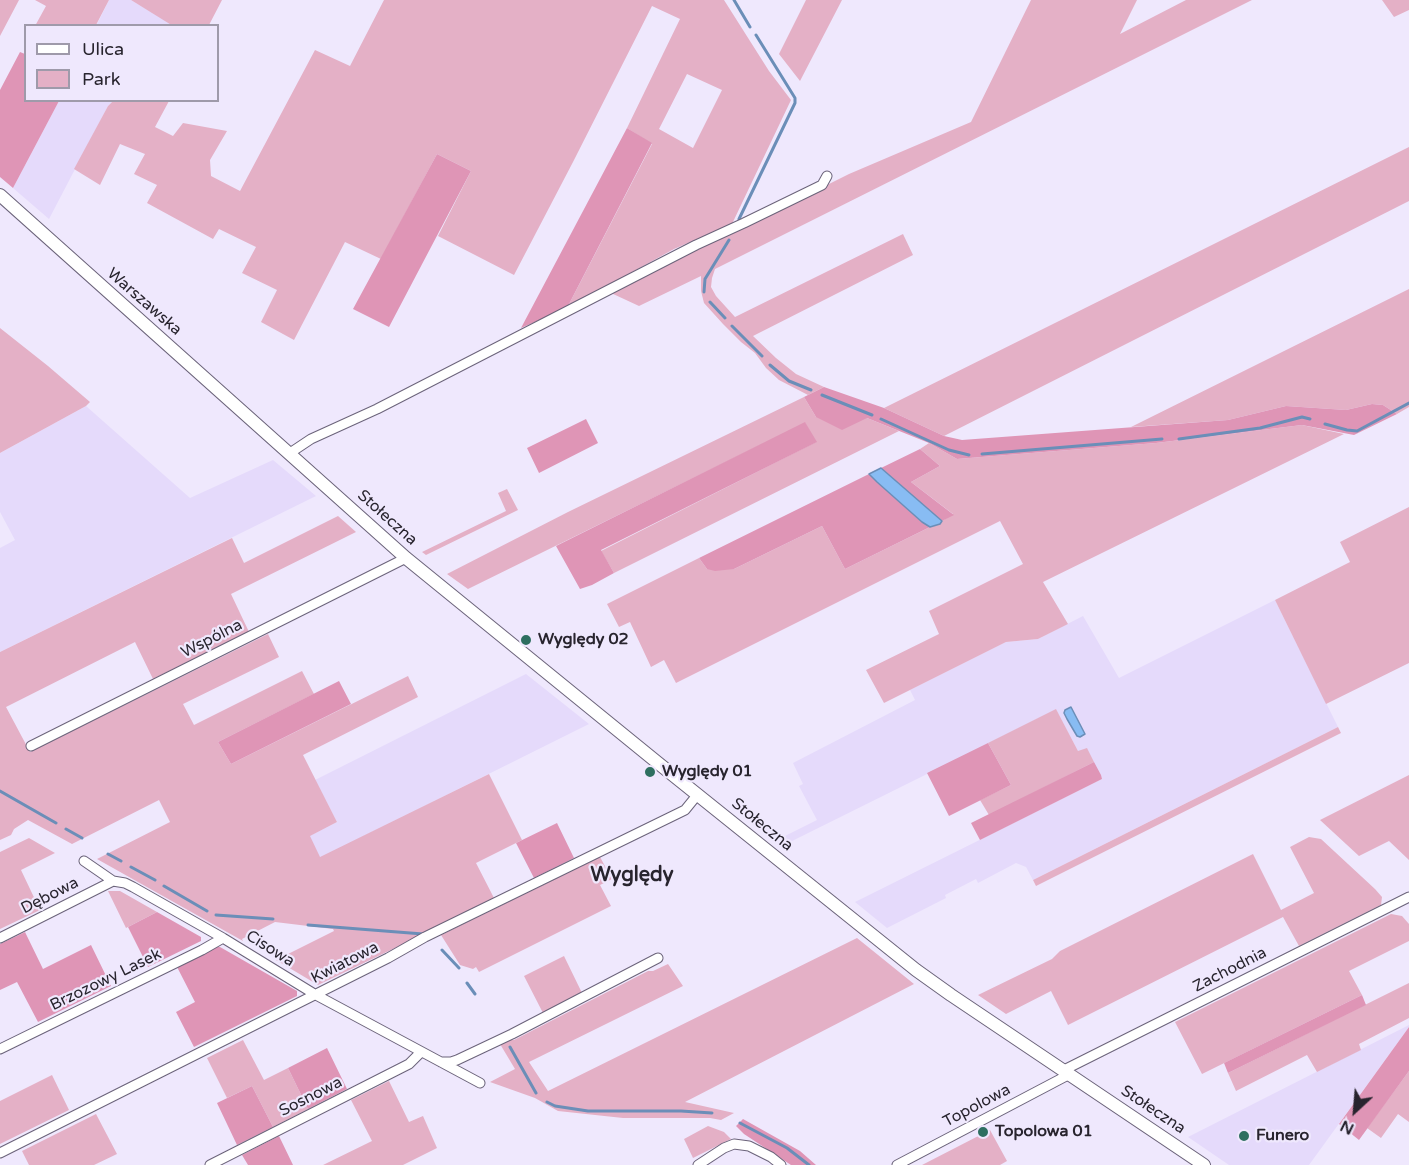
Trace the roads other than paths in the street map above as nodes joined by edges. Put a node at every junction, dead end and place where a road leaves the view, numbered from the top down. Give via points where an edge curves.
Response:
1 (827, 176) dead end
2 (0, 195) edge
3 (268, 433) joint
4 (290, 453) junction
5 (406, 558) junction
6 (32, 746) dead end
7 (698, 794) junction
8 (84, 861) dead end
9 (113, 881) junction
10 (1409, 897) edge
11 (0, 938) edge
12 (223, 938) junction
13 (658, 958) dead end
14 (316, 995) junction
15 (0, 1049) edge
16 (421, 1052) junction
17 (441, 1062) junction
18 (1067, 1072) junction
19 (480, 1083) dead end
20 (0, 1153) edge
21 (210, 1165) edge
22 (698, 1165) edge
23 (781, 1165) edge
24 (897, 1165) edge
25 (1204, 1165) edge

1 - 4 street via 822,185 696,244
2 - 3 main road, Warszawska
3 - 4 main road, Stołeczna
4 - 5 main road, Stołeczna
5 - 6 street, Wspólna
5 - 7 main road, Stołeczna
7 - 14 street, Kwiatowa via 685,810
7 - 18 main road, Stołeczna via 916,970
8 - 9 street, Cisowa
9 - 11 street, Dębowa
9 - 12 street, Cisowa via 133,887
10 - 18 street, Zachodnia
12 - 14 street, Cisowa
12 - 15 street, Brzozowy Lasek
13 - 17 street via 512,1034 457,1060
14 - 16 street, Cisowa
14 - 20 street, Kwiatowa
16 - 17 street, Cisowa
16 - 21 street, Sosnowa via 409,1064
17 - 19 street, Cisowa
18 - 24 street, Topolowa
18 - 25 main road, Stołeczna
22 - 23 street via 734,1144 749,1146

